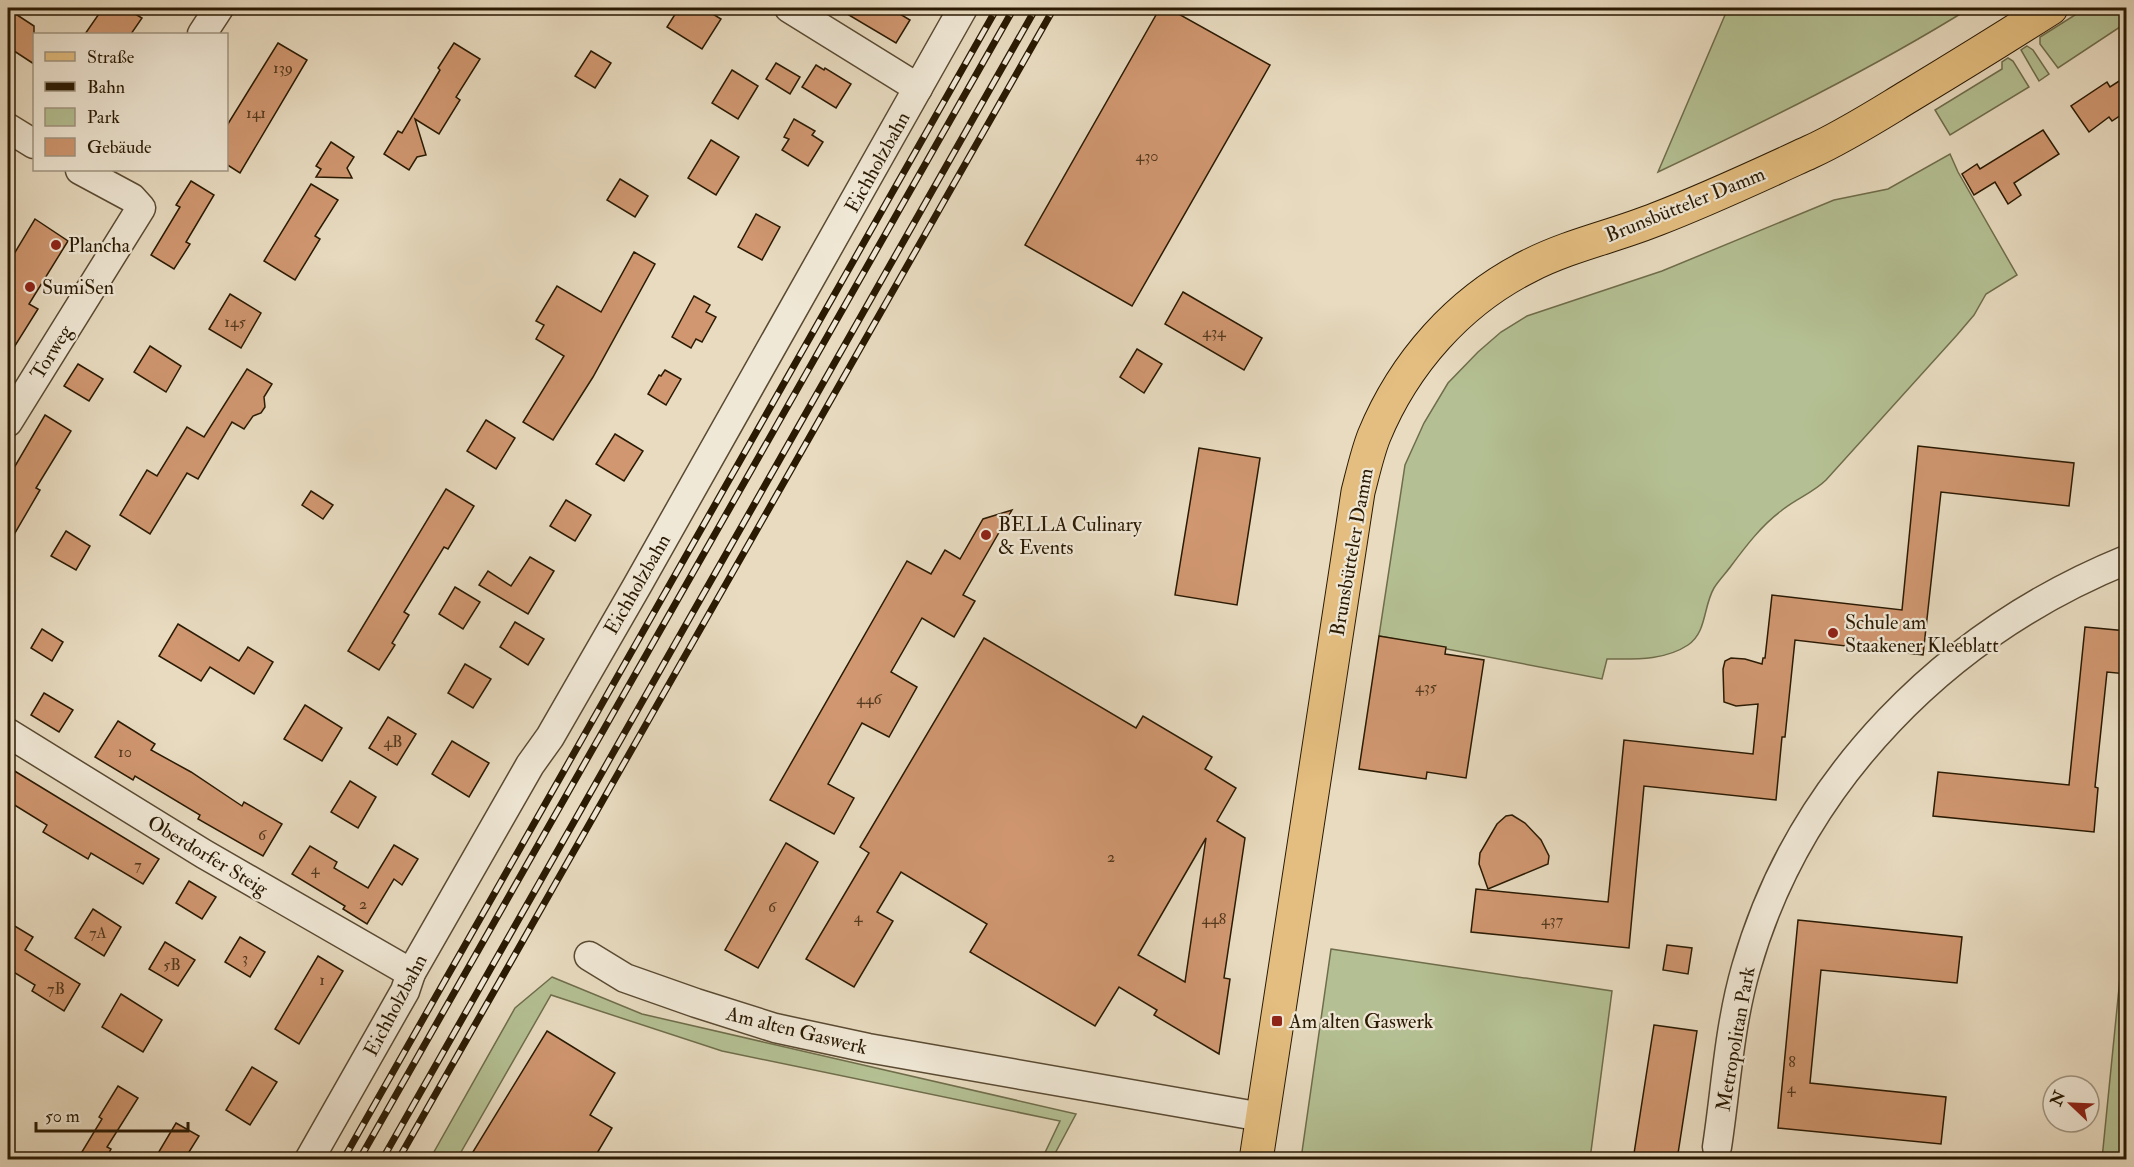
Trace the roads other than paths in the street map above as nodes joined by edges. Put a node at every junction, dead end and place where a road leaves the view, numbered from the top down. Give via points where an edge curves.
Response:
1 (219, 8) edge
2 (789, 8) edge
3 (963, 8) edge
4 (2051, 8) edge
5 (203, 33) edge
6 (918, 88) junction
7 (8, 128) edge
8 (33, 143) edge
9 (85, 171) edge
10 (114, 177) edge
11 (8, 422) edge
12 (2127, 560) edge
13 (8, 733) edge
14 (589, 956) dead end
15 (411, 973) junction
16 (1262, 1117) junction
17 (1717, 1148) dead end
18 (309, 1160) edge
19 (1256, 1160) edge

1 - 5 street
2 - 6 street
3 - 6 street, Eichholzbahn
4 - 16 main road, Brunsbütteler Damm via 1812,151 1658,219 1575,246 1494,285 1461,311 1407,373 1374,437 1358,492
6 - 15 street, Eichholzbahn via 648,566
7 - 8 street
9 - 10 street
10 - 11 street, Torweg via 141,208
12 - 17 street, Metropolitan Park via 2057,593 1971,648 1878,732 1823,800 1766,908 1746,968 1737,1005
13 - 15 street, Oberdorfer Steig via 204,854
14 - 16 street, Am alten Gaswerk via 625,978 775,1028
15 - 18 street, Eichholzbahn
16 - 19 main road, Brunsbütteler Damm

